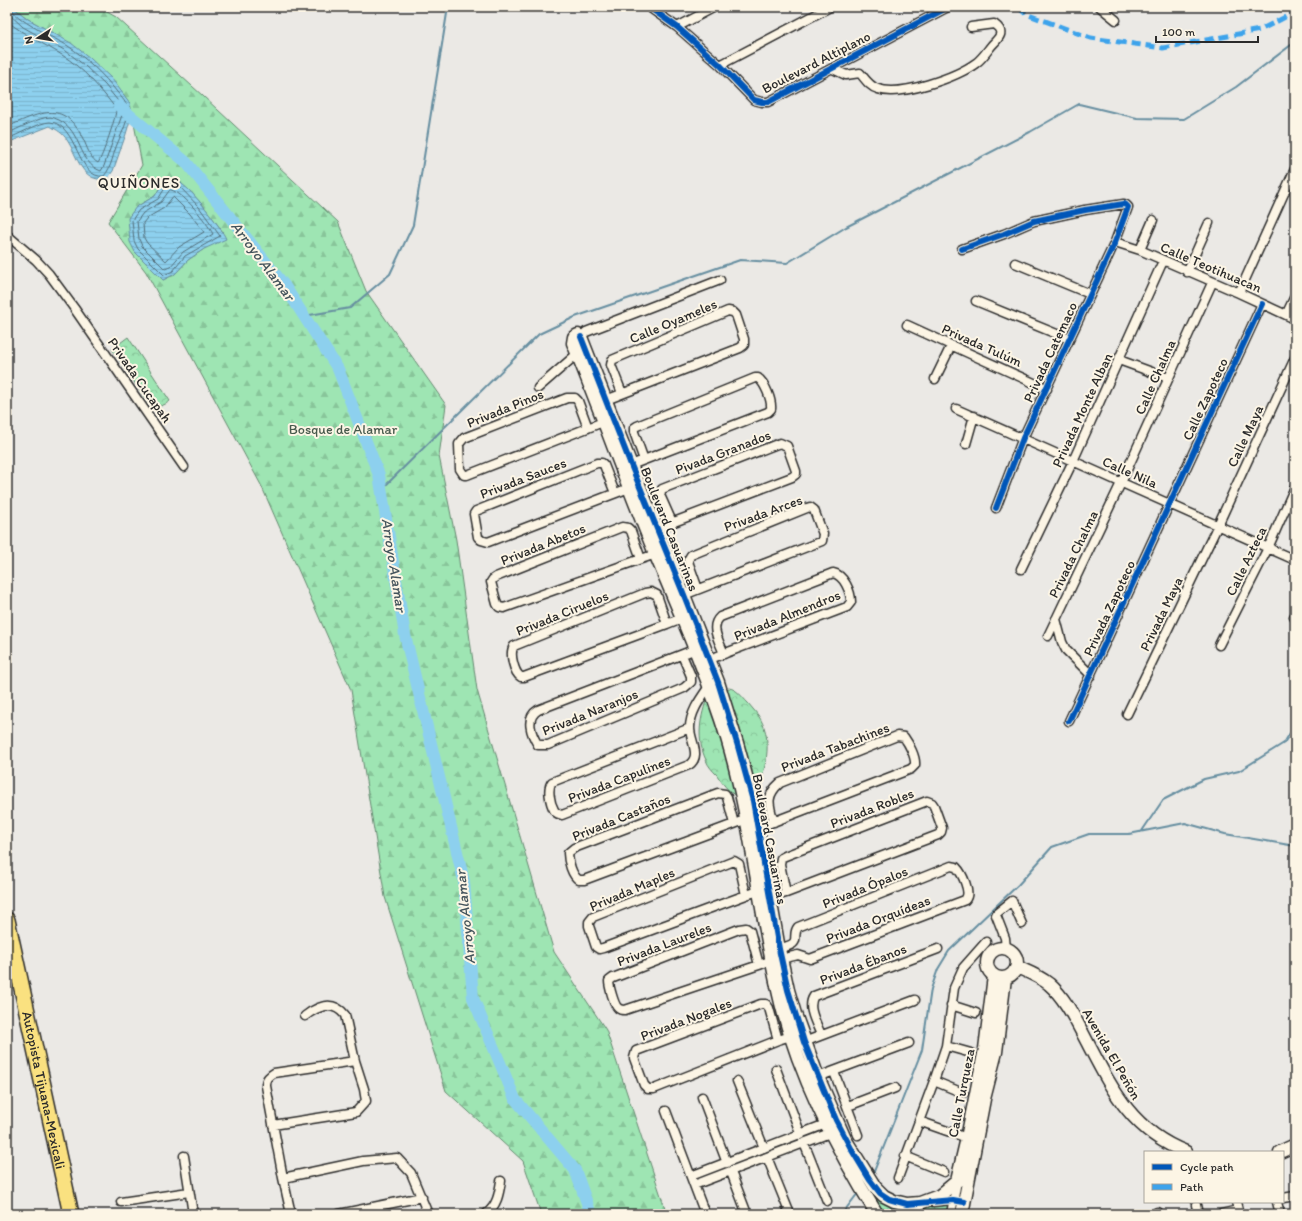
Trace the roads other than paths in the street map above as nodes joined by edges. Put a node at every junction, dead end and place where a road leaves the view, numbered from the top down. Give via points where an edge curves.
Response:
1 (650, 7) edge
2 (715, 7) edge
3 (830, 7) edge
4 (1100, 7) edge
5 (942, 8) edge
6 (1116, 20) dead end
7 (677, 27) junction
8 (971, 27) dead end
9 (720, 65) junction
10 (833, 69) junction
11 (1295, 169) edge
12 (1153, 220) dead end
13 (1209, 223) dead end
14 (7, 236) edge
15 (1115, 242) junction
16 (962, 249) dead end
17 (1140, 250) junction
18 (1163, 261) junction
19 (1015, 263) dead end
20 (1188, 272) junction
21 (720, 280) dead end
22 (1212, 282) junction
23 (1239, 293) junction
24 (1090, 294) junction
25 (1295, 296) edge
26 (976, 301) dead end
27 (1262, 304) junction
28 (1286, 315) junction
29 (1295, 319) edge
30 (907, 326) dead end
31 (581, 337) junction
32 (1069, 339) junction
33 (951, 346) junction
34 (578, 354) junction
35 (1295, 358) edge
36 (1119, 360) junction
37 (1168, 378) junction
38 (935, 379) dead end
39 (538, 388) dead end
40 (1047, 389) junction
41 (622, 393) junction
42 (606, 400) junction
43 (956, 408) dead end
44 (974, 416) junction
45 (604, 422) junction
46 (588, 428) junction
47 (1023, 438) junction
48 (966, 444) dead end
49 (644, 460) junction
50 (1073, 461) junction
51 (184, 466) dead end
52 (631, 466) junction
53 (1121, 483) junction
54 (1295, 487) edge
55 (629, 488) junction
56 (615, 493) junction
57 (1170, 504) junction
58 (996, 508) dead end
59 (672, 522) junction
60 (1218, 525) junction
61 (652, 530) junction
62 (1268, 548) junction
63 (656, 554) junction
64 (642, 559) junction
65 (1295, 560) edge
66 (1021, 569) dead end
67 (698, 589) junction
68 (684, 595) junction
69 (682, 618) junction
70 (1056, 618) junction
71 (667, 624) junction
72 (1048, 636) dead end
73 (1219, 645) dead end
74 (696, 649) junction
75 (724, 654) junction
76 (682, 655) junction
77 (710, 659) junction
78 (1091, 675) junction
79 (714, 684) junction
80 (1127, 714) dead end
81 (1069, 721) dead end
82 (690, 728) junction
83 (747, 819) junction
84 (774, 822) junction
85 (734, 824) junction
86 (758, 828) junction
87 (964, 882) joint
88 (759, 891) junction
89 (786, 893) junction
90 (746, 895) junction
91 (770, 898) junction
92 (7, 920) edge
93 (1022, 924) dead end
94 (986, 942) dead end
95 (938, 949) dead end
96 (1006, 949) junction
97 (777, 956) junction
98 (7, 963) edge
99 (759, 965) junction
100 (1017, 967) junction
101 (1000, 977) junction
102 (915, 1000) dead end
103 (951, 1005) junction
104 (976, 1013) dead end
105 (305, 1016) dead end
106 (791, 1036) junction
107 (821, 1036) junction
108 (778, 1040) junction
109 (804, 1042) junction
110 (909, 1043) dead end
111 (946, 1046) junction
112 (971, 1054) dead end
113 (355, 1061) junction
114 (776, 1069) dead end
115 (834, 1072) junction
116 (818, 1078) junction
117 (737, 1081) dead end
118 (934, 1081) junction
119 (895, 1088) dead end
120 (963, 1093) dead end
121 (702, 1097) dead end
122 (848, 1106) junction
123 (666, 1111) dead end
124 (919, 1122) junction
125 (273, 1125) junction
126 (833, 1127) junction
127 (858, 1134) dead end
128 (801, 1135) junction
129 (968, 1138) junction
130 (804, 1143) junction
131 (1295, 1145) edge
132 (764, 1148) junction
133 (1183, 1151) edge
134 (1282, 1151) edge
135 (848, 1155) junction
136 (184, 1156) dead end
137 (905, 1156) junction
138 (767, 1157) junction
139 (727, 1163) junction
140 (731, 1172) junction
141 (944, 1172) dead end
142 (691, 1176) junction
143 (282, 1178) junction
144 (898, 1178) dead end
145 (501, 1181) dead end
146 (957, 1182) junction
147 (694, 1185) junction
148 (189, 1192) junction
149 (1295, 1196) edge
150 (422, 1197) junction
151 (1284, 1198) edge
152 (826, 1201) dead end
153 (121, 1202) dead end
154 (920, 1203) junction
155 (1277, 1203) edge
156 (1196, 1205) dead end
157 (960, 1206) edge
158 (1238, 1209) edge
159 (60, 1214) edge
160 (71, 1214) edge
161 (193, 1214) edge
162 (291, 1214) edge
163 (339, 1214) edge
164 (430, 1214) edge
165 (486, 1214) edge
166 (705, 1214) edge
167 (747, 1214) edge
168 (790, 1214) edge
169 (876, 1214) edge
170 (909, 1214) edge
171 (951, 1214) edge
172 (1198, 1214) edge
173 (1221, 1214) edge
174 (1280, 1214) edge

1 - 7 street, Boulevard Altiplano
2 - 7 street
3 - 9 street
4 - 6 street
5 - 10 street, Boulevard Altiplano
7 - 9 street, Boulevard Altiplano
8 - 10 street via 994,24 1001,32 977,62 966,70 934,82 891,92 873,87 860,73 846,75
9 - 10 street, Boulevard Altiplano via 754,100 762,102 768,102
11 - 23 street
12 - 17 street
13 - 20 street
14 - 51 street, Privada Cucapah via 49,274
15 - 16 street, Privada Catemaco via 1128,208 1124,204 1034,221
15 - 17 street, Calle Teotihuacan
15 - 24 street, Privada Catemaco
17 - 18 street, Calle Teotihuacan
18 - 20 street, Calle Teotihuacan
18 - 36 street, Privada Monte Alban
19 - 24 street
20 - 22 street, Calle Teotihuacan
21 - 31 street, Calle Oyameles via 586,332
22 - 23 street, Calle Teotihuacan
22 - 37 street, Calle Chalma
23 - 27 street, Calle Teotihuacan
24 - 32 street, Privada Catemaco
25 - 28 street
26 - 32 street
27 - 28 street, Calle Teotihuacan
27 - 57 street, Calle Zapoteco
28 - 29 street, Calle Teotihuacan
30 - 33 street, Privada Tulúm
31 - 34 street, Boulevard Casuarinas via 574,337 573,340
31 - 42 street, Boulevard Casuarinas
32 - 40 street, Privada Catemaco
33 - 38 street
33 - 40 street, Privada Tulúm
34 - 39 street
34 - 45 street, Boulevard Casuarinas
35 - 60 street, Calle Maya
36 - 37 street
36 - 50 street, Privada Monte Alban
37 - 53 street, Calle Chalma
40 - 47 street, Privada Catemaco
41 - 41 street, Calle Oyameles via 740,348 744,345 744,339 736,315 728,311 612,360 610,365
41 - 42 street, Calle Oyameles
42 - 52 street, Boulevard Casuarinas
43 - 44 street, Calle Nila
44 - 47 street, Calle Nila
44 - 48 street
45 - 46 street, Privada Pinos
45 - 55 street, Boulevard Casuarinas
46 - 46 street, Privada Pinos via 578,401 575,398 567,398 464,438 459,444 460,469 467,475
47 - 50 street, Calle Nila
47 - 58 street, Privada Catemaco
49 - 49 street via 768,412 771,409 771,402 762,381 755,378 634,428
49 - 52 street
50 - 53 street, Calle Nila
50 - 66 street, Privada Monte Alban
52 - 61 street, Boulevard Casuarinas
53 - 57 street, Calle Nila
53 - 70 street, Privada Chalma
54 - 62 street, Calle Azteca
55 - 56 street, Privada Sauces
55 - 61 street, Boulevard Casuarinas
56 - 56 street, Privada Sauces via 604,466 597,463 476,511 474,514 478,537 488,542
57 - 60 street, Calle Nila
57 - 78 street, Privada Zapoteco
59 - 59 street, Pivada Granados via 792,477 796,470 787,446 780,443 662,489 660,495
59 - 61 street, Pivada Granados
60 - 62 street, Calle Nila
60 - 80 street, Privada Maya
61 - 63 street, Boulevard Casuarinas
61 - 68 street, Boulevard Casuarinas
62 - 65 street, Calle Nila
62 - 73 street, Calle Azteca
63 - 64 street, Privada Abetos
63 - 69 street, Boulevard Casuarinas
64 - 64 street, Privada Abetos via 631,531 622,527 496,577 491,582 497,604 504,608
67 - 67 street, Privada Arces via 822,541 823,534 814,510 807,508 691,555 688,560
67 - 68 street, Privada Arces
68 - 77 street, Boulevard Casuarinas
69 - 71 street, Privada Ciruelos
69 - 74 street, Boulevard Casuarinas
70 - 72 street, Privada Chalma
70 - 78 street via 1066,650
71 - 71 street, Privada Ciruelos via 657,595 645,593 514,646 512,654 517,674 524,677
74 - 76 street, Privada Naranjos
74 - 79 street, Boulevard Casuarinas
75 - 75 street, Privada Almendros via 847,607 851,598 843,578 833,573 720,617 716,621 715,629
75 - 77 street, Privada Almendros
76 - 76 street, Privada Naranjos via 538,710 530,718 535,741 548,745 684,688 691,682
77 - 79 street, Boulevard Casuarinas
78 - 81 street, Privada Zapoteco
79 - 82 street, Privada Capulines via 699,701
79 - 83 street, Boulevard Casuarinas
79 - 86 street, Boulevard Casuarinas via 738,743
82 - 82 street, Privada Capulines via 696,758 689,766 562,815 554,810 549,790 552,782
83 - 85 street, Privada Castaños
83 - 88 street, Boulevard Casuarinas
84 - 84 street, Privada Tabachines via 768,804 769,797 780,783 897,736 907,740 915,761 911,769
84 - 86 street, Privada Tabachines
85 - 85 street, Privada Castaños via 727,797 718,793 574,848 568,856 574,876 584,880
86 - 91 street, Boulevard Casuarinas
87 - 97 street, Privada Orquídeas via 969,893 965,900 810,959 798,954
87 - 97 street, Privada Ópalos via 960,871 951,866 798,927 794,942
88 - 90 street, Privada Maples
88 - 97 street, Boulevard Casuarinas
89 - 89 street, Privada Robles via 781,858 927,801 934,806 942,828 938,835
89 - 91 street, Privada Robles
90 - 90 street, Privada Maples via 739,864 734,861 593,917 589,926 599,949
91 - 97 street, Boulevard Casuarinas
92 - 160 highway, Autopista Tijuana-Mexicali
93 - 96 street via 1012,901 997,913
94 - 103 street via 963,968 954,988
95 - 107 street, Privada Ébanos via 814,996 810,1006
96 - 100 street via 1015,956
96 - 101 street via 996,949 988,957 991,973
97 - 99 street, Privada Laureles
97 - 106 street, Boulevard Casuarinas via 782,1004
97 - 109 street, Boulevard Casuarinas
98 - 159 highway, Autopista Tijuana-Mexicali
99 - 99 street, Privada Laureles via 750,931 746,928 613,978 609,980 609,985 617,1007 624,1010
100 - 101 street via 1012,974
100 - 133 street, Avenida El Peñón via 1050,985 1062,999 1101,1070 1129,1113 1155,1136
101 - 129 street, Calle Turqueza
101 - 157 street, Calle Turqueza via 996,1052
102 - 107 street
103 - 104 street
103 - 111 street
105 - 113 street via 322,1006 333,1006 341,1010 345,1015
106 - 108 street, Privada Nogales
106 - 126 street, Boulevard Casuarinas via 803,1070
107 - 109 street
108 - 108 street, Privada Nogales via 769,1008 766,1004 761,1004 636,1051 634,1058 644,1085 648,1089 654,1089
109 - 116 street, Boulevard Casuarinas
110 - 115 street
111 - 112 street
111 - 118 street
113 - 125 street via 268,1076 266,1086
113 - 125 street via 366,1101 356,1112
114 - 128 street
115 - 116 street
115 - 122 street
116 - 126 street, Boulevard Casuarinas
117 - 132 street
118 - 120 street
118 - 124 street
119 - 122 street
121 - 139 street
122 - 127 street
123 - 142 street
124 - 129 street
124 - 137 street
125 - 143 street
126 - 128 street
126 - 130 street
126 - 135 street, Boulevard Casuarinas
128 - 132 street
129 - 146 street, Calle Turqueza
130 - 138 street
130 - 152 street
131 - 134 street
132 - 139 street
135 - 154 street, Boulevard Casuarinas via 884,1196 899,1202
135 - 169 street, Boulevard Casuarinas
136 - 148 street
137 - 141 street
137 - 144 street
138 - 140 street
138 - 168 street
139 - 142 street
140 - 147 street
140 - 167 street
142 - 147 street
143 - 150 street via 363,1161 397,1158 411,1173
143 - 162 street
145 - 165 street via 497,1200 492,1210
146 - 154 street via 939,1196
146 - 157 street, Calle Turqueza
147 - 166 street
148 - 153 street
148 - 161 street
149 - 151 street
150 - 163 street
150 - 164 street
154 - 157 street, Boulevard Casuarinas
154 - 170 street
155 - 174 street
156 - 172 street
157 - 171 street, Calle Turqueza
158 - 173 street

